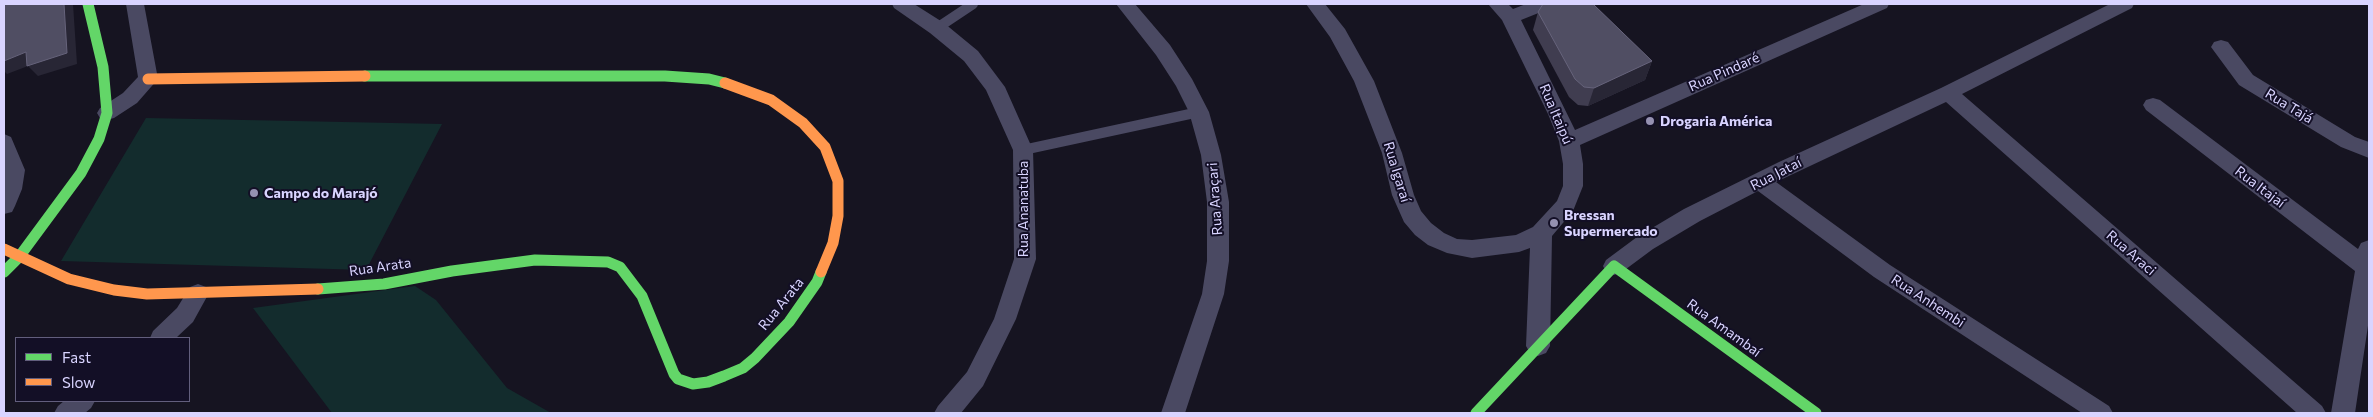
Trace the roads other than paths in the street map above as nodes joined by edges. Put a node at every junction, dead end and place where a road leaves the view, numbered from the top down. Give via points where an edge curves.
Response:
1 (88, 4) edge
2 (135, 4) edge
3 (901, 4) edge
4 (974, 4) edge
5 (1126, 4) edge
6 (1315, 4) edge
7 (1544, 4) edge
8 (1880, 4) edge
9 (2125, 4) edge
10 (1504, 11) edge
11 (937, 28) junction
12 (2221, 47) dead end
13 (148, 80) junction
14 (1948, 93) junction
15 (2153, 105) dead end
16 (1199, 112) junction
17 (107, 113) junction
18 (1569, 141) junction
19 (4, 142) edge
20 (1023, 150) junction
21 (2369, 150) edge
22 (1760, 182) junction
23 (4, 206) edge
24 (1541, 233) junction
25 (4, 249) edge
26 (19, 257) junction
27 (2368, 259) edge
28 (1614, 266) junction
29 (4, 272) edge
30 (198, 294) junction
31 (163, 337) edge
32 (1538, 346) junction
33 (82, 402) edge
34 (1484, 411) edge
35 (66, 413) edge
36 (946, 413) edge
37 (1173, 413) edge
38 (1816, 413) edge
39 (2101, 413) edge
40 (2314, 413) edge
41 (2343, 413) edge

1 - 17 street via 103,67
2 - 13 street
3 - 11 street, Rua Ananatuba
4 - 11 lane
5 - 16 street, Rua Araçari via 1163,50
6 - 24 street, Rua Igaraí via 1338,34 1364,81 1392,153 1403,195 1412,216 1423,229 1455,248 1472,249 1519,244
7 - 10 street
8 - 18 street, Rua Pindaré
9 - 14 street, Rua Jataí
10 - 18 street, Rua Itaipú
11 - 20 street, Rua Ananatuba via 971,56 995,87
12 - 21 street, Rua Tajá via 2246,80 2348,142
13 - 17 street via 130,98
13 - 30 street, Rua Arata via 408,76 709,79 738,86 771,100 802,123 825,147 838,181 838,216 833,243 817,282 789,322 755,358 742,368 708,382 693,384 678,379 642,296 631,279 620,267 594,260 535,260 384,284
14 - 22 street, Rua Jataí
14 - 40 street, Rua Araci
15 - 27 street, Rua Itajaí
16 - 20 lane
16 - 37 street, Rua Araçari via 1211,156 1218,202 1218,261 1213,294
17 - 26 street via 80,173
18 - 24 street, Rua Itaipú via 1573,186 1566,205
19 - 23 street via 15,170
20 - 36 street, Rua Ananatuba via 1026,259 1005,319 976,378
22 - 28 street, Rua Jataí via 1692,215 1644,243
22 - 39 street, Rua Anhembi via 1882,271
24 - 32 street
25 - 26 street, Rua Arata
26 - 29 street
26 - 30 street, Rua Arata via 69,279 114,290
27 - 41 street
28 - 32 street, Rua Jataí
28 - 38 street, Rua Amambaí
30 - 31 street via 185,315
32 - 34 street, Rua Jataí
33 - 35 street

